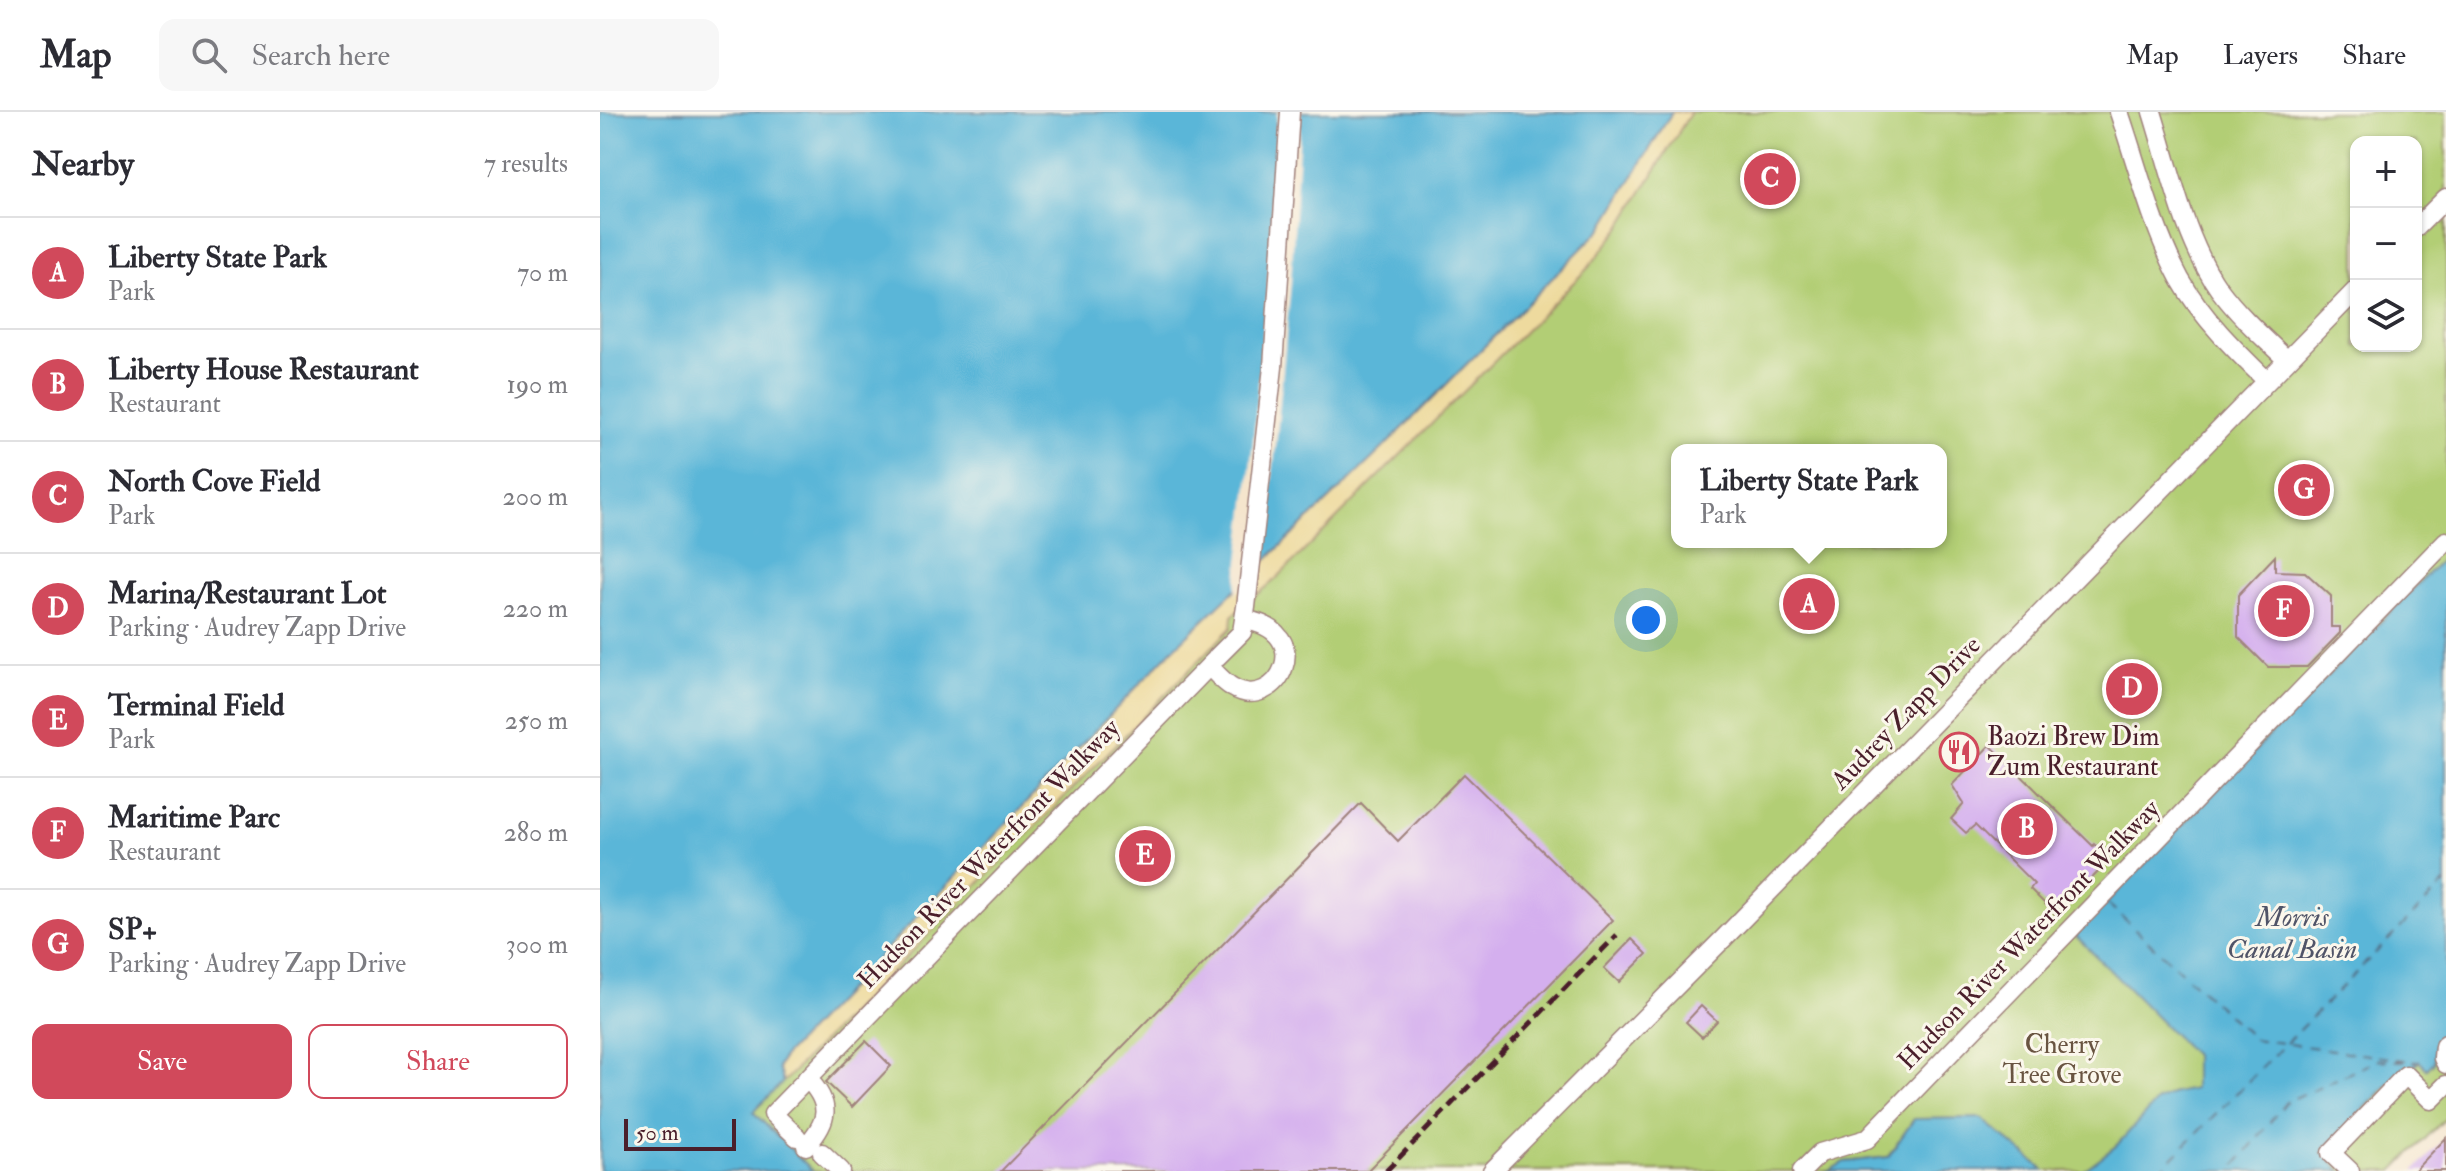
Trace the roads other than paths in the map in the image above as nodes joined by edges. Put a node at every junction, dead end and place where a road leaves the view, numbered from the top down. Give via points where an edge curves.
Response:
1 (1290, 112) edge
2 (2119, 112) edge
3 (2152, 112) edge
4 (2161, 142) junction
5 (2132, 151) junction
6 (2446, 198) edge
7 (2422, 222) edge
8 (2350, 296) edge
9 (2287, 360) junction
10 (2267, 381) junction
11 (2446, 541) edge
12 (1245, 614) junction
13 (1213, 662) junction
14 (2446, 1044) edge
15 (2446, 1064) edge
16 (807, 1078) junction
17 (2446, 1085) edge
18 (807, 1146) junction
19 (841, 1171) edge
20 (1492, 1171) edge
21 (1802, 1171) edge
22 (2350, 1171) edge

1 - 12 street, Hudson River Waterfront Walkway via 1273,367
2 - 5 street
3 - 4 street
4 - 5 street
4 - 9 street via 2210,275
5 - 10 street via 2167,250 2188,291 2226,341
6 - 7 street
8 - 9 street, Audrey Zapp Drive
9 - 10 street, Audrey Zapp Drive
10 - 20 street, Audrey Zapp Drive
11 - 21 street, Hudson River Waterfront Walkway via 1867,1139 1820,1153
12 - 13 street, Hudson River Waterfront Walkway via 1242,632
12 - 13 street via 1280,638 1286,654 1279,678 1262,691 1249,693 1232,688
13 - 16 street, Hudson River Waterfront Walkway
14 - 15 street
16 - 18 street via 822,1097 825,1113 821,1129
16 - 18 street, Hudson River Waterfront Walkway via 773,1114
17 - 22 street via 2431,1100 2406,1075 2331,1153
18 - 19 street, Hudson River Waterfront Walkway

